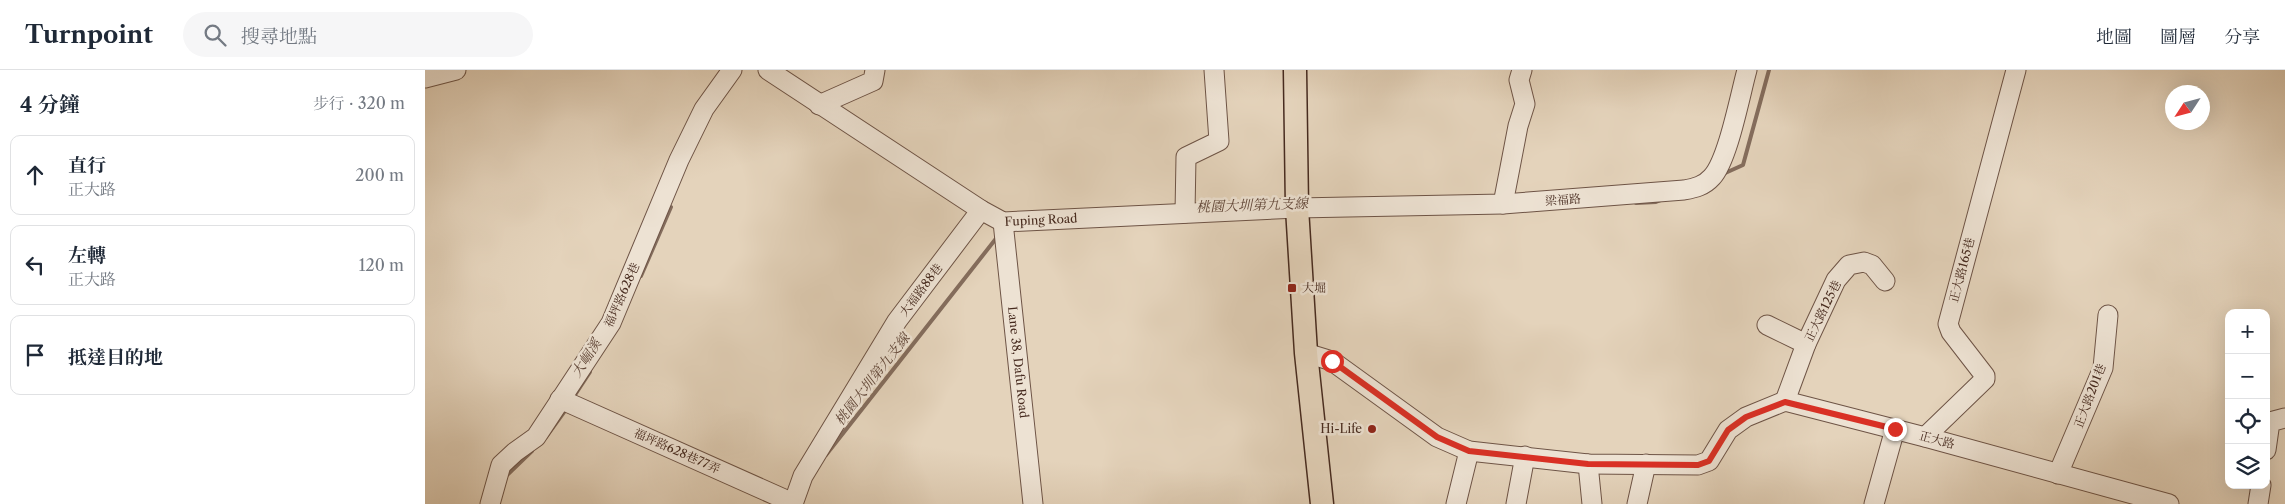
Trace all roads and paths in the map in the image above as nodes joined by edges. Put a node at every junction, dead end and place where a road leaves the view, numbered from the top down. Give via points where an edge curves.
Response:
1 (457, 70) edge
2 (732, 70) edge
3 (768, 70) edge
4 (875, 70) edge
5 (1214, 70) edge
6 (1295, 70) edge
7 (1522, 70) edge
8 (1747, 70) edge
9 (2016, 70) edge
10 (425, 78) edge
11 (819, 105) junction
12 (1503, 204) junction
13 (981, 210) junction
14 (1297, 212) junction
15 (1185, 213) junction
16 (1003, 222) junction
17 (1885, 281) dead end
18 (2108, 315) dead end
19 (1767, 325) dead end
20 (1806, 344) junction
21 (1306, 353) junction
22 (561, 399) junction
23 (1785, 402) junction
24 (2285, 418) edge
25 (1895, 429) junction
26 (1925, 437) junction
27 (2267, 444) edge
28 (1469, 451) junction
29 (1525, 456) junction
30 (1588, 464) junction
31 (1646, 464) junction
32 (2058, 474) junction
33 (2260, 489) edge
34 (491, 504) edge
35 (793, 504) edge
36 (1033, 504) edge
37 (1322, 504) edge
38 (1456, 504) edge
39 (1516, 504) edge
40 (1592, 504) edge
41 (1637, 504) edge
42 (1874, 504) edge
43 (2169, 504) edge
44 (2258, 504) edge

1 - 10 street
2 - 22 street, 福坪路628巷 via 704,109 679,160 611,323
3 - 11 street, Fuping Road
4 - 11 street via 873,80
5 - 15 street via 1219,141 1186,157
6 - 14 main road
7 - 12 street via 1519,80 1525,104
8 - 12 street, 梁福路 via 1723,158 1713,176 1700,187
9 - 26 street, 正大路165巷 via 1948,324 1985,380
11 - 13 street, Fuping Road
12 - 14 street, 梁福路
13 - 16 street, Fuping Road
13 - 35 street, 大福路88巷 via 897,321 803,476
14 - 15 street, Fuping Road
14 - 21 main road
15 - 16 street, Fuping Road
16 - 36 street, Lane 38, Dafu Road
17 - 20 street, 正大路125巷 via 1872,264 1864,262 1849,266 1836,280
18 - 32 street, 正大路201巷 via 2103,368
19 - 20 street
20 - 23 street, 正大路125巷
21 - 28 street via 1332,361 1437,437
21 - 37 main road
22 - 34 street, 福坪路628巷 via 536,437 501,465
22 - 35 street, 福坪路628巷77弄
23 - 25 street, 正大路
23 - 31 street via 1746,417 1728,430 1709,461 1698,465
24 - 27 street via 2270,422
25 - 26 street, 正大路
25 - 42 street
26 - 32 street, 正大路
28 - 29 street
28 - 38 street
29 - 30 street
29 - 39 street
30 - 31 street
30 - 40 street
31 - 41 street
32 - 43 street, 正大路
33 - 44 street

